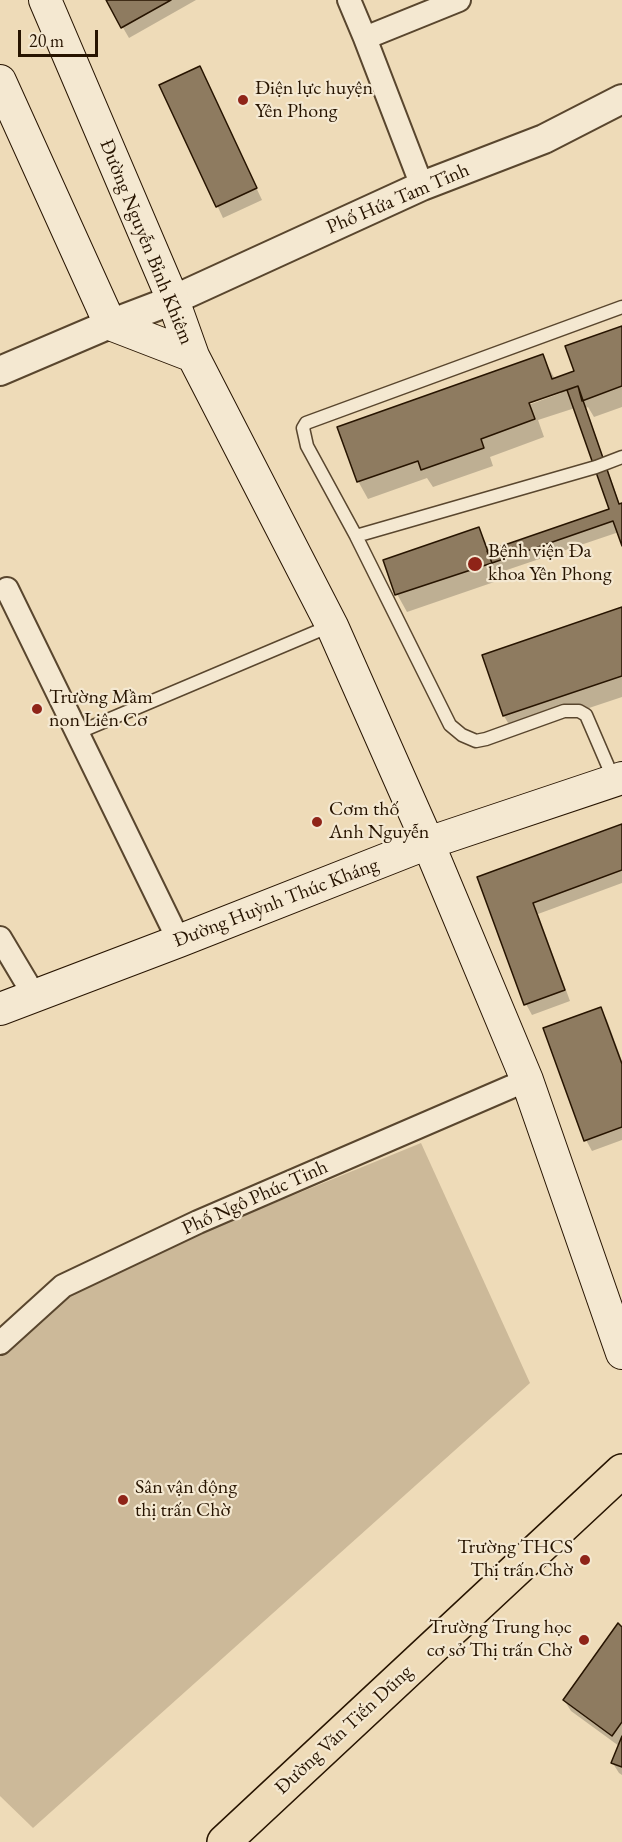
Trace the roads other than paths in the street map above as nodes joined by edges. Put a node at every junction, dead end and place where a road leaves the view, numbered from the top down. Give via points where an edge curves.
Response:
1 (45, 0) edge
2 (349, 0) edge
3 (459, 0) edge
4 (365, 38) junction
5 (0, 81) edge
6 (622, 99) edge
7 (422, 186) junction
8 (173, 300) junction
9 (622, 307) edge
10 (110, 324) junction
11 (193, 356) junction
12 (0, 371) edge
13 (622, 457) edge
14 (356, 536) junction
15 (7, 589) dead end
16 (332, 626) junction
17 (77, 733) junction
18 (619, 780) edge
19 (428, 843) junction
20 (0, 938) edge
21 (179, 941) junction
22 (34, 995) junction
23 (0, 1009) edge
24 (527, 1080) junction
25 (0, 1343) edge
26 (622, 1353) edge
27 (622, 1471) edge
28 (224, 1842) edge

1 - 8 main road, Đường Nguyễn Bỉnh Khiêm
2 - 4 street
3 - 4 street
4 - 7 street
5 - 10 main road
6 - 7 street, Phố Hứa Tam Tỉnh via 544,139
7 - 8 street, Phố Hứa Tam Tỉnh
8 - 10 street, Phố Hứa Tam Tỉnh
8 - 11 main road, Đường Nguyễn Bỉnh Khiêm
9 - 14 lane via 306,423 303,428 307,446
10 - 11 main road, Đường Nguyễn Bỉnh Khiêm
10 - 12 street, Phố Hứa Tam Tỉnh
11 - 16 main road
13 - 14 lane
14 - 18 lane via 455,730 476,741 564,711 579,711 586,715
15 - 17 street
16 - 17 lane
16 - 19 main road
17 - 21 street
18 - 19 main road, Đường Huỳnh Thúc Kháng
19 - 21 main road, Đường Huỳnh Thúc Kháng
19 - 24 main road
20 - 22 street
21 - 22 main road, Đường Huỳnh Thúc Kháng
22 - 23 main road, Đường Huỳnh Thúc Kháng
24 - 25 street, Phố Ngô Phúc Tinh via 198,1222 63,1286
24 - 26 main road
27 - 28 main road, Đường Văn Tiến Dũng

